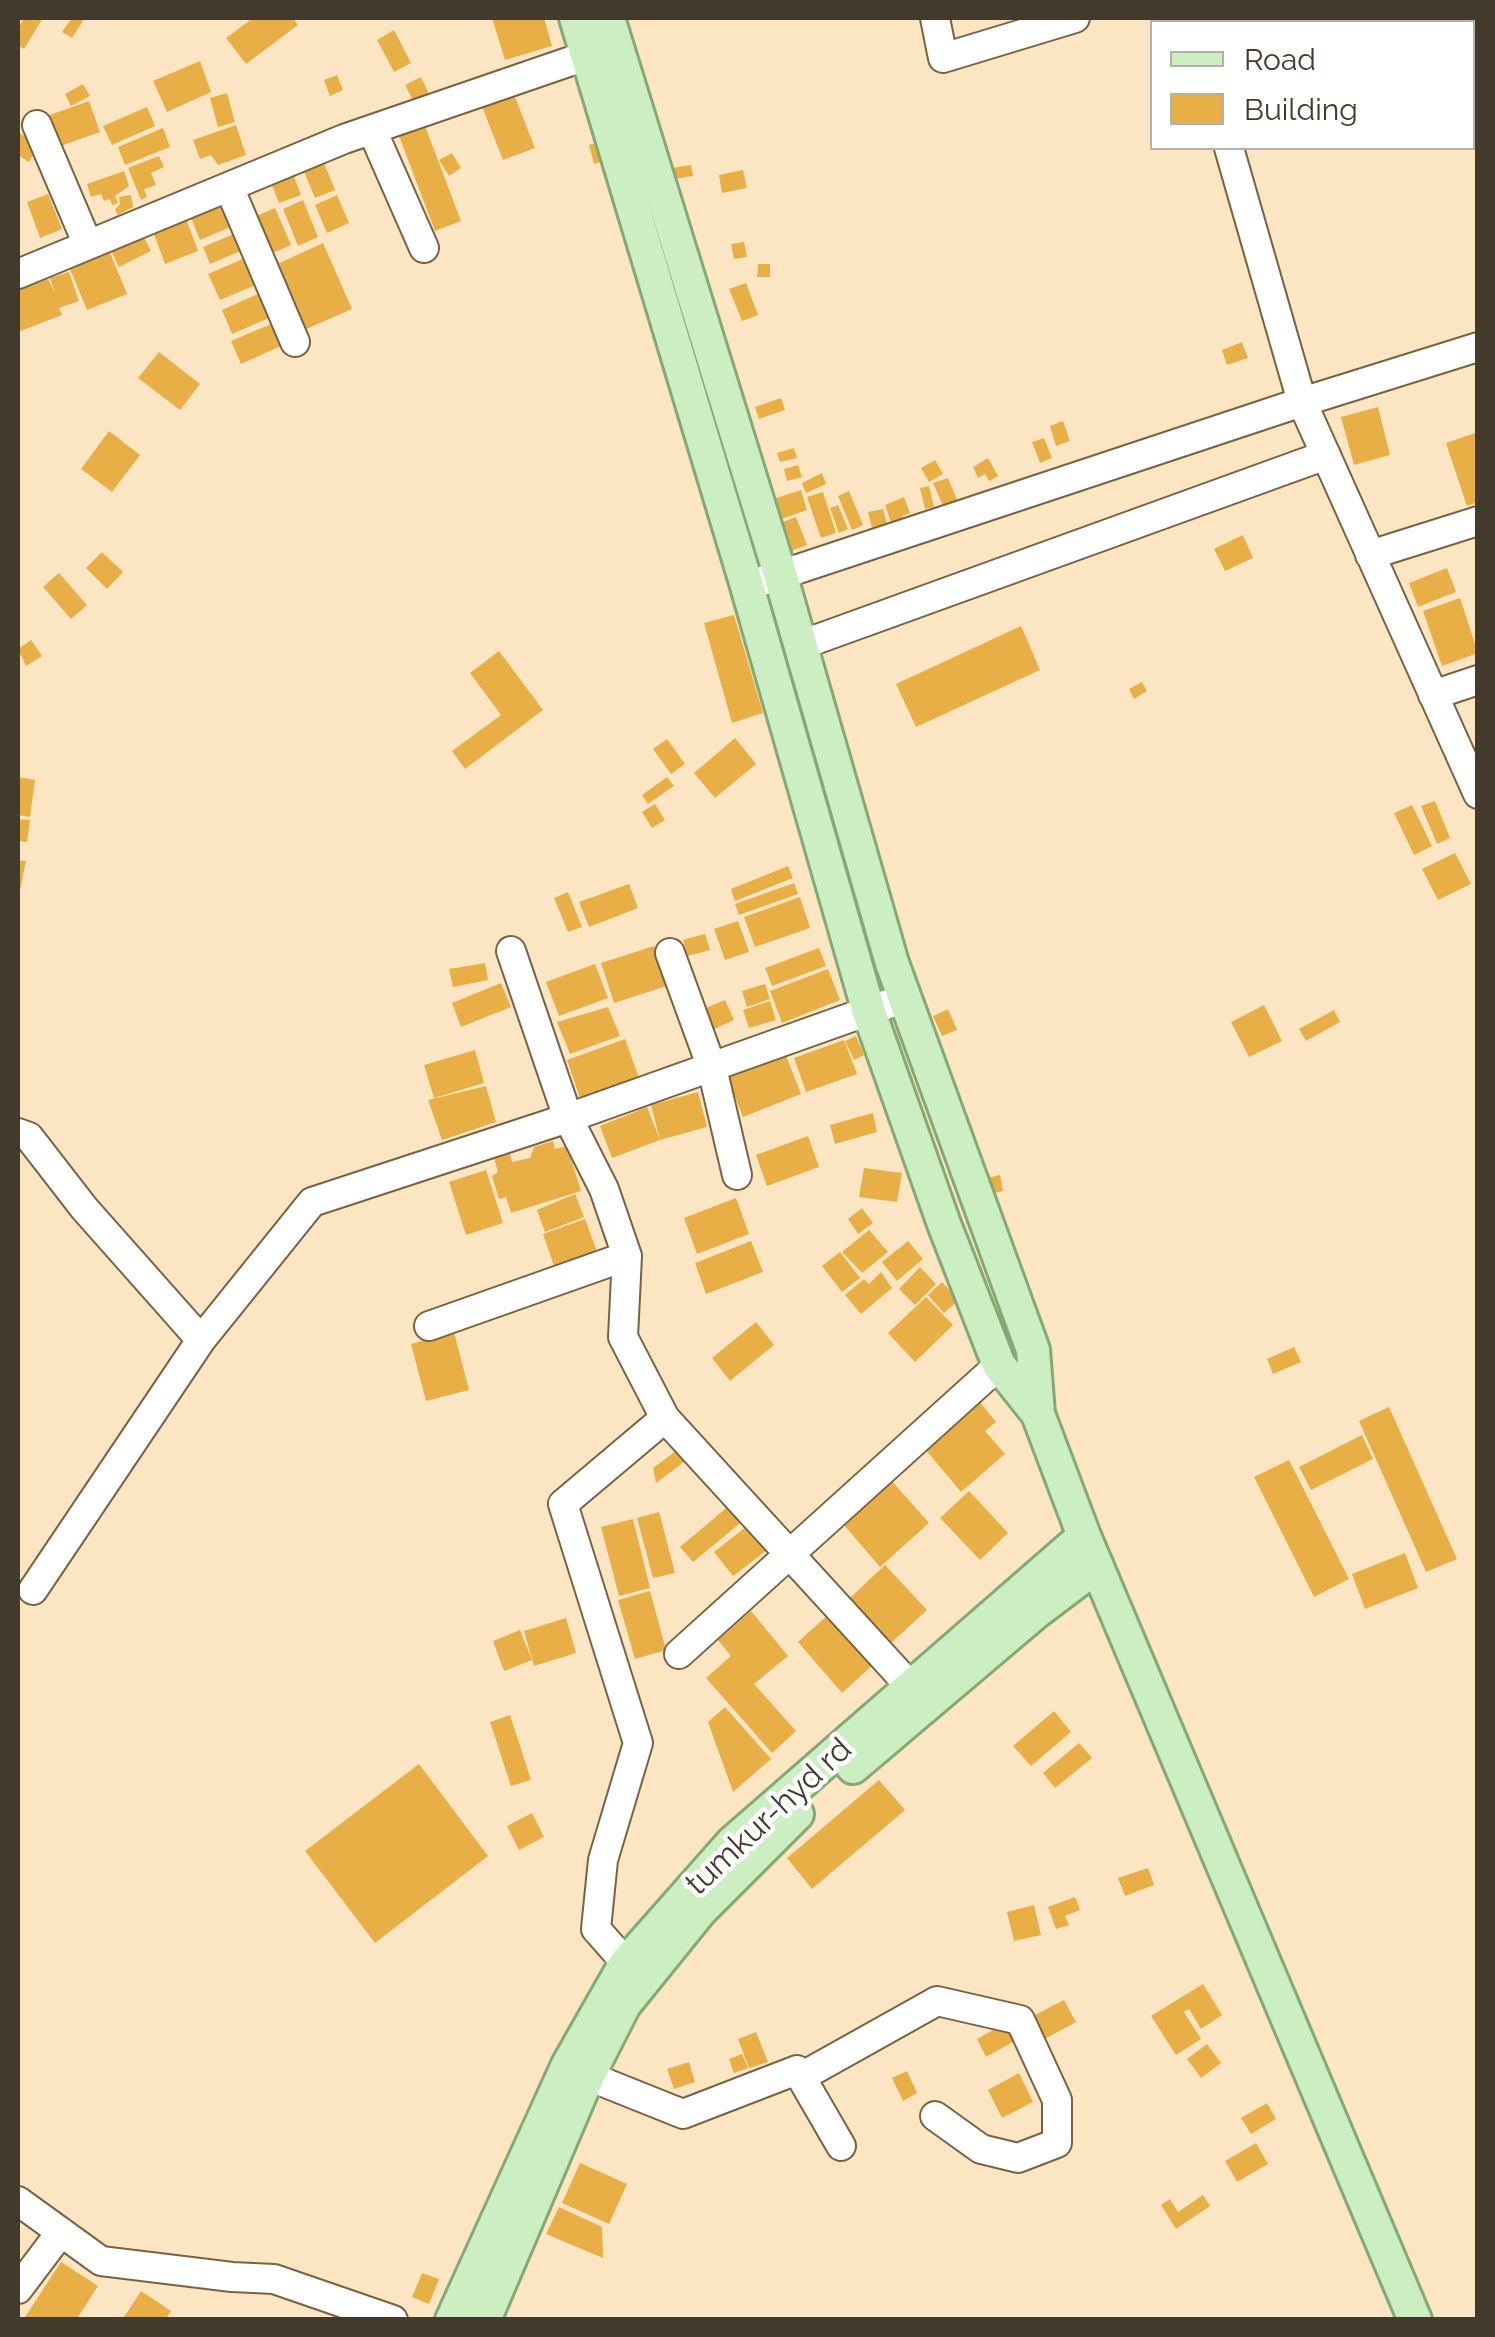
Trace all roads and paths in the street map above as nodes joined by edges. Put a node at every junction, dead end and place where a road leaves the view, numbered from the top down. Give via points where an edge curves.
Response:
1 (576, 18) edge
2 (935, 18) edge
3 (1075, 18) edge
4 (604, 39) edge
5 (37, 125) dead end
6 (372, 130) junction
7 (1230, 150) edge
8 (228, 187) junction
9 (88, 245) junction
10 (424, 248) dead end
11 (18, 274) edge
12 (296, 342) dead end
13 (1478, 347) edge
14 (1302, 402) junction
15 (1326, 454) junction
16 (1478, 520) edge
17 (1370, 554) junction
18 (780, 574) junction
19 (747, 586) junction
20 (801, 646) junction
21 (1478, 680) edge
22 (1433, 695) junction
23 (1478, 794) edge
24 (511, 950) dead end
25 (670, 953) dead end
26 (905, 998) junction
27 (869, 1012) junction
28 (712, 1068) junction
29 (568, 1118) junction
30 (18, 1133) edge
31 (736, 1175) dead end
32 (627, 1256) junction
33 (429, 1326) dead end
34 (201, 1340) junction
35 (999, 1364) junction
36 (1038, 1414) junction
37 (665, 1418) junction
38 (1084, 1536) junction
39 (791, 1554) junction
40 (1097, 1566) junction
41 (33, 1590) dead end
42 (679, 1654) dead end
43 (911, 1687) junction
44 (626, 1963) junction
45 (588, 2076) junction
46 (800, 2076) junction
47 (935, 2116) dead end
48 (840, 2146) dead end
49 (18, 2200) edge
50 (60, 2232) junction
51 (18, 2289) edge
52 (470, 2314) edge
53 (393, 2320) edge
54 (1415, 2320) edge

1 - 4 main road
2 - 3 street via 942,58
4 - 6 street
4 - 18 main road
4 - 19 main road
5 - 9 street
6 - 8 street
6 - 10 street
7 - 14 street
8 - 9 street
8 - 12 street
9 - 11 street
13 - 14 street
14 - 15 street
14 - 18 street
15 - 17 street
15 - 20 street
16 - 17 street
17 - 22 street
18 - 19 street
18 - 20 main road
19 - 27 main road
20 - 26 main road
21 - 22 street
22 - 23 street
24 - 29 street
25 - 28 street
26 - 27 street
26 - 36 main road via 1032,1350
27 - 28 street
27 - 35 main road
28 - 29 street
28 - 31 street
29 - 32 street via 604,1189
29 - 34 street via 312,1202
30 - 34 street via 29,1137
32 - 33 street
32 - 37 street via 624,1338
34 - 41 street
35 - 36 main road
35 - 39 street
36 - 38 main road
37 - 39 street
37 - 44 street via 564,1504 638,1743 602,1860 596,1929
38 - 40 main road
38 - 43 main road, tumkur-hyd rd
39 - 42 street
39 - 43 street
40 - 45 main road via 786,1824 700,1911 624,2005
40 - 54 main road
43 - 44 main road, tumkur-hyd rd via 732,1843
44 - 52 main road, tumkur-hyd rd via 568,2065
45 - 46 street via 683,2114 797,2070
45 - 52 main road
46 - 47 street via 937,2001 1020,2020 1057,2100 1057,2143 1018,2158 981,2148
46 - 48 street
49 - 50 street
50 - 51 street
50 - 53 street via 101,2261 274,2279

